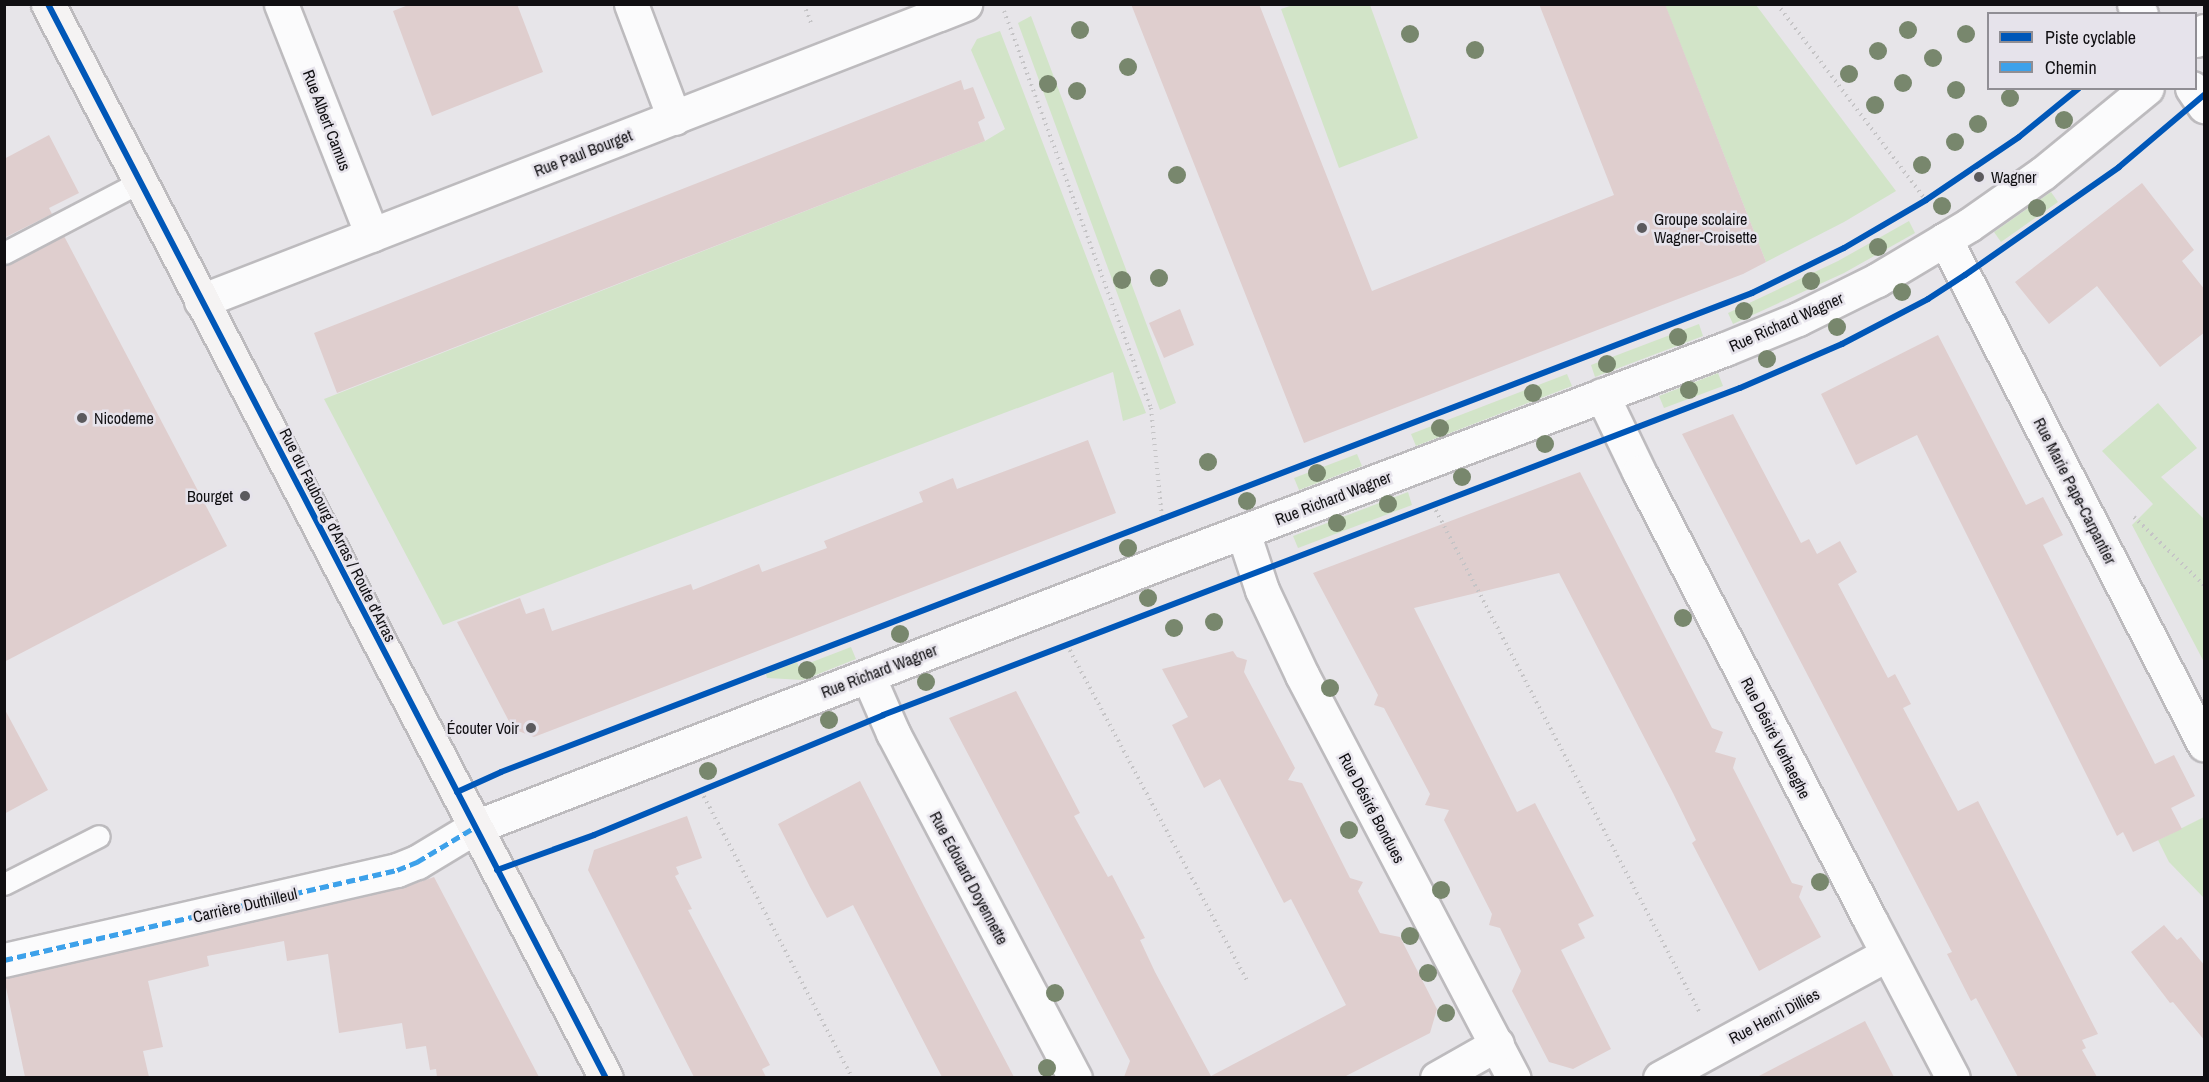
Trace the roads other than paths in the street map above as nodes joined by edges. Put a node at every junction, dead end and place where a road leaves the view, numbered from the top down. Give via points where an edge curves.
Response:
1 (48, 4) edge
2 (281, 4) edge
3 (631, 4) edge
4 (965, 4) edge
5 (2145, 90) edge
6 (2193, 90) edge
7 (2205, 106) edge
8 (674, 118) junction
9 (140, 182) junction
10 (372, 235) junction
11 (1945, 239) junction
12 (4, 253) edge
13 (201, 301) junction
14 (1602, 395) junction
15 (1243, 532) junction
16 (868, 676) junction
17 (2205, 744) edge
18 (475, 827) junction
19 (99, 836) dead end
20 (4, 884) edge
21 (1887, 954) junction
22 (4, 960) edge
23 (1497, 1044) junction
24 (606, 1077) edge
25 (1075, 1077) edge
26 (1437, 1077) edge
27 (1514, 1077) edge
28 (1660, 1077) edge
29 (1953, 1077) edge

1 - 9 main road, Rue du Faubourg d'Arras / Route d'Arras
2 - 10 street, Rue Albert Camus
3 - 8 street
4 - 8 street, Rue Paul Bourget
5 - 11 street, Rue Richard Wagner via 2043,173
6 - 7 street
8 - 10 street, Rue Paul Bourget
9 - 12 lane
9 - 13 main road, Rue du Faubourg d'Arras / Route d'Arras
10 - 13 street, Rue Paul Bourget
11 - 14 street, Rue Richard Wagner via 1876,280 1798,319
11 - 17 street, Rue Marie Pape-Carpantier
13 - 18 main road, Rue du Faubourg d'Arras / Route d'Arras
14 - 15 street, Rue Richard Wagner
14 - 21 street, Rue Désiré Verhaeghe
15 - 16 street, Rue Richard Wagner
15 - 23 street, Rue Désiré Bondues via 1262,590 1302,675
16 - 18 street, Rue Richard Wagner
16 - 25 street, Rue Edouard Doyennette via 893,733
18 - 22 street, Carrière Duthilleul via 397,870
18 - 24 main road, Rue du Faubourg d'Arras / Route d'Arras
19 - 20 lane
21 - 28 street, Rue Henri Dillies
21 - 29 street, Rue Désiré Verhaeghe
23 - 26 street
23 - 27 street, Rue Désiré Bondues

